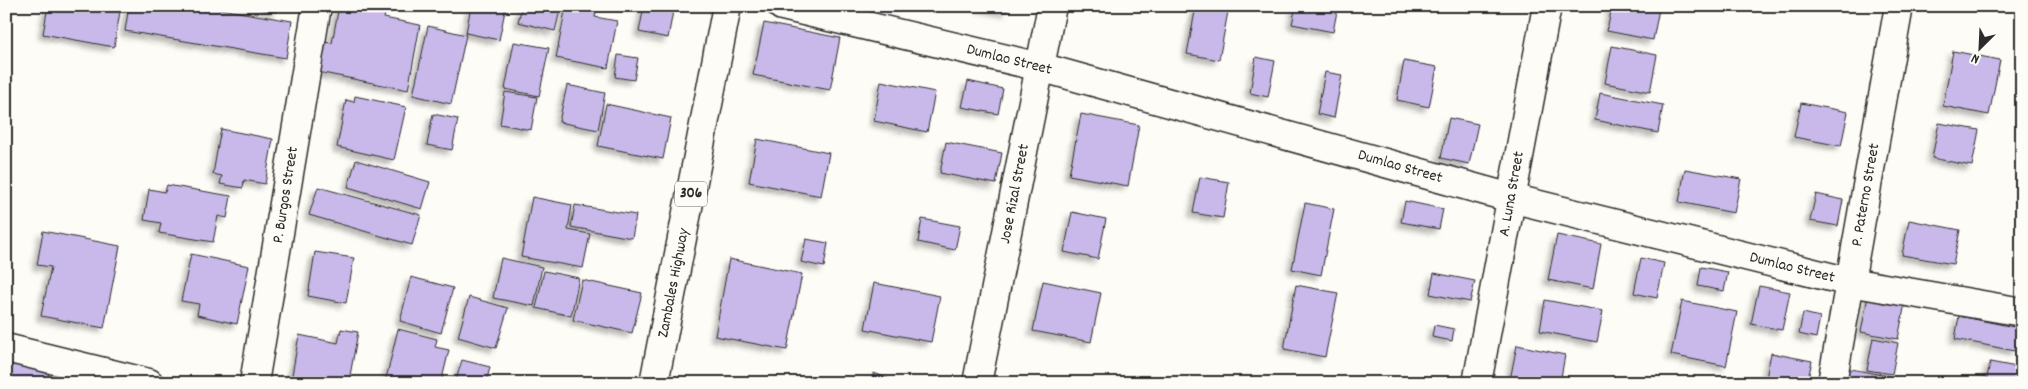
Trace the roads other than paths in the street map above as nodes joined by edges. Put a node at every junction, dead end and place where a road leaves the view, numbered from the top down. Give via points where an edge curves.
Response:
1 (317, 6) edge
2 (727, 6) edge
3 (782, 6) edge
4 (1052, 6) edge
5 (1547, 6) edge
6 (1900, 6) edge
7 (1040, 67) junction
8 (1511, 198) junction
9 (1850, 282) junction
10 (2022, 312) edge
11 (6, 348) edge
12 (149, 383) edge
13 (254, 383) edge
14 (654, 383) edge
15 (977, 383) edge
16 (1477, 383) edge
17 (1832, 383) edge

1 - 13 street, P. Burgos Street
2 - 14 street, Zambales Highway / 306
3 - 7 street, Dumlao Street
4 - 7 street, Jose Rizal Street
5 - 8 street, A. Luna Street
6 - 9 street, P. Paterno Street
7 - 8 street, Dumlao Street
7 - 15 street, Jose Rizal Street
8 - 9 street, Dumlao Street
8 - 16 street, A. Luna Street
9 - 10 street, Dumlao Street
9 - 17 street, P. Paterno Street
11 - 12 street

